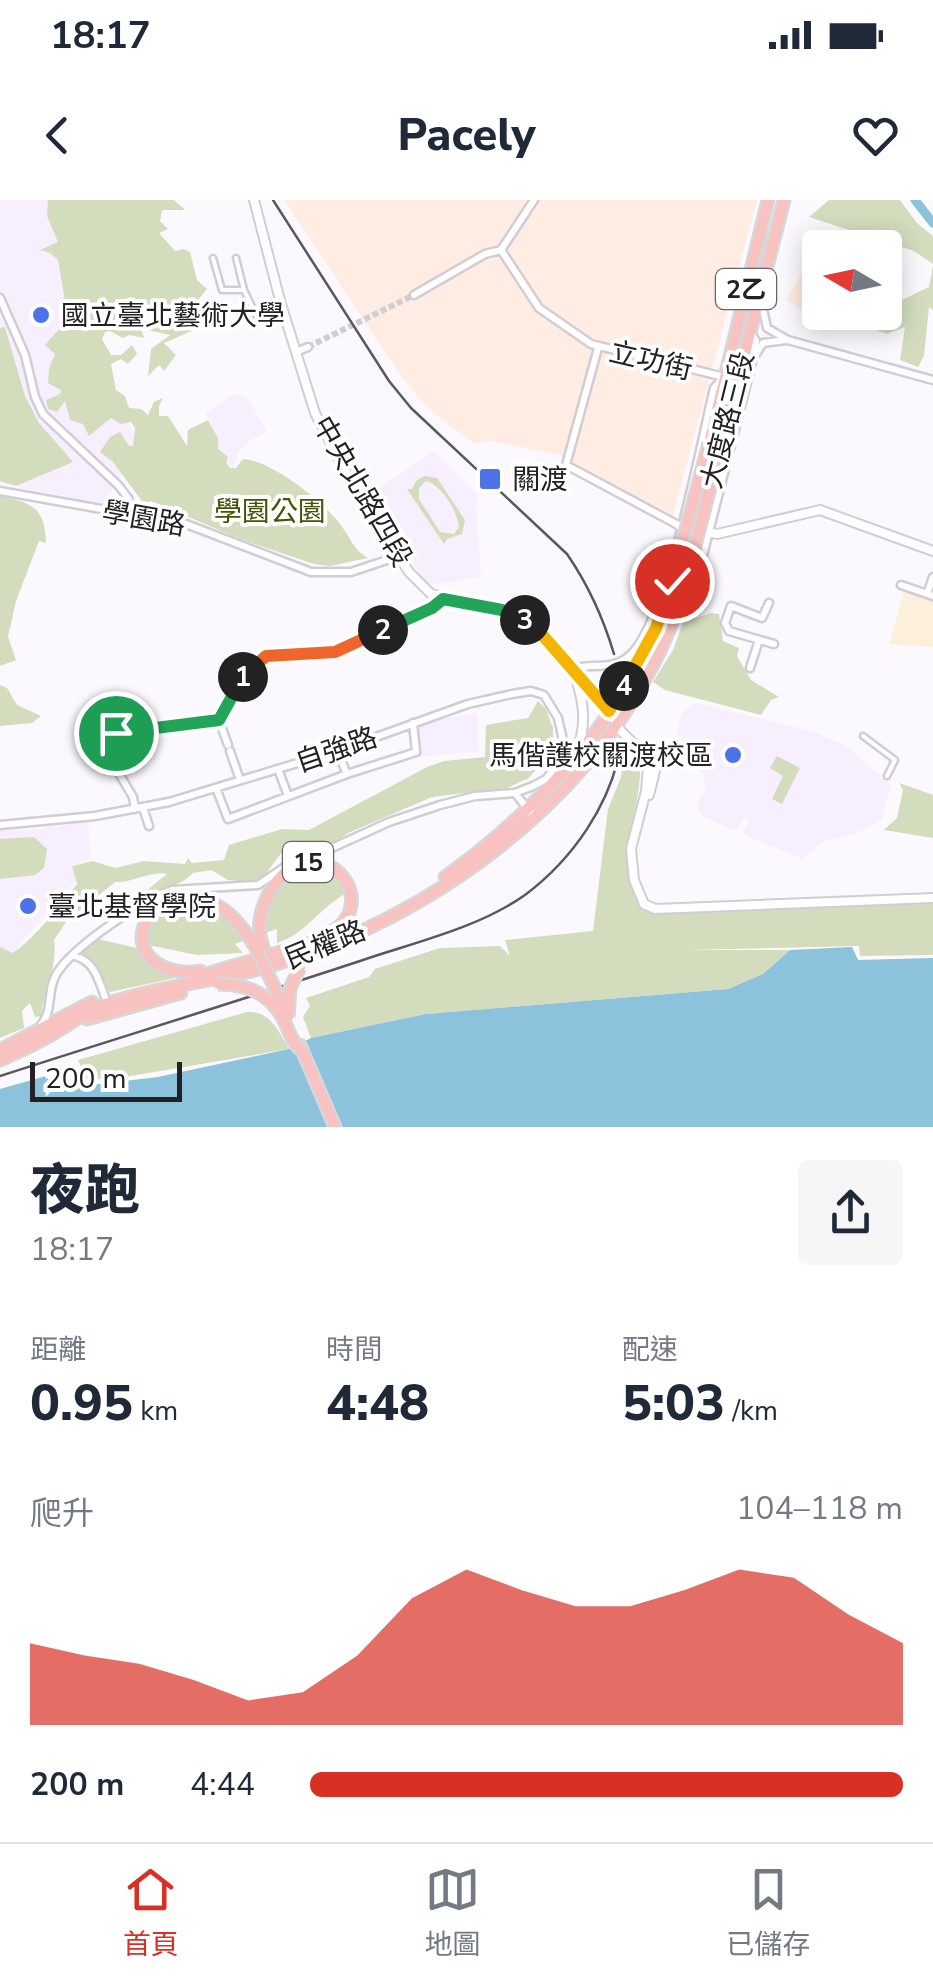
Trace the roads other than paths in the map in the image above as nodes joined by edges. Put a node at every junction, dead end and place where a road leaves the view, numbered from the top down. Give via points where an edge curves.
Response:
1 (254, 200) edge
2 (534, 200) edge
3 (768, 200) edge
4 (784, 200) edge
5 (501, 250) junction
6 (213, 258) dead end
7 (236, 258) dead end
8 (244, 290) junction
9 (414, 295) tunnel mouth
10 (0, 298) edge
11 (760, 298) junction
12 (258, 317) dead end
13 (750, 331) junction
14 (784, 340) junction
15 (308, 348) tunnel mouth
16 (598, 348) junction
17 (296, 352) junction
18 (750, 371) junction
19 (724, 377) junction
20 (930, 380) edge
21 (715, 445) junction
22 (0, 491) edge
23 (133, 514) junction
24 (680, 526) junction
25 (709, 532) junction
26 (933, 551) edge
27 (398, 556) junction
28 (669, 567) junction
29 (933, 577) edge
30 (902, 585) dead end
31 (930, 595) edge
32 (443, 599) junction
33 (769, 603) dead end
34 (759, 640) junction
35 (774, 644) dead end
36 (750, 668) dead end
37 (572, 669) junction
38 (609, 711) junction
39 (219, 720) junction
40 (413, 723) junction
41 (619, 729) junction
42 (863, 736) dead end
43 (600, 737) junction
44 (638, 746) junction
45 (337, 751) junction
46 (659, 754) junction
47 (573, 761) junction
48 (278, 769) junction
49 (346, 774) junction
50 (887, 776) dead end
51 (240, 780) junction
52 (216, 788) junction
53 (515, 793) junction
54 (288, 796) junction
55 (139, 809) junction
56 (531, 813) junction
57 (641, 813) junction
58 (0, 825) edge
59 (149, 826) dead end
60 (478, 857) junction
61 (466, 872) junction
62 (933, 898) edge
63 (360, 928) junction
64 (297, 948) junction
65 (74, 956) junction
66 (264, 960) junction
67 (221, 969) junction
68 (105, 997) junction
69 (288, 1018) junction
70 (76, 1020) junction
71 (38, 1030) junction
72 (0, 1050) edge
73 (302, 1050) junction
74 (0, 1060) edge
75 (335, 1127) edge

1 - 17 street, 中央北路四段
2 - 5 street
3 - 19 main road, 大度路三段 / 2乙
4 - 11 main road, 大度路三段 / 2乙
5 - 9 street
5 - 16 street, 立功街 via 539,308
6 - 8 street via 222,290
7 - 8 street
8 - 12 street
10 - 23 street via 43,414 118,486
11 - 13 main road, 大度路三段 / 2乙
11 - 14 street via 767,328
13 - 14 street
13 - 18 street via 756,341
13 - 21 main road, 大度路三段 / 2乙
14 - 18 street via 763,343
14 - 20 street
15 - 17 street
16 - 19 street, 立功街
16 - 24 street via 566,465
17 - 27 street, 中央北路四段 via 335,454
18 - 25 street, 大度路三段
19 - 21 main road, 大度路三段 / 2乙
19 - 24 street, 大度路三段 via 714,388
21 - 38 main road, 大度路三段 / 2乙, bridge via 656,628
21 - 41 main road, 大度路三段 / 2乙, bridge via 673,621
22 - 23 street, 學園路
23 - 27 street, 學園路 via 198,528 311,572 351,572
24 - 25 street
24 - 28 street, 大度路三段
25 - 26 street via 820,510
25 - 28 street, 大度路三段 via 698,575
27 - 32 street, 中央北路四段 via 419,584
28 - 37 street, 大度路三段 via 646,635 628,657
29 - 31 street
30 - 31 street
32 - 37 street via 521,617
32 - 39 street via 335,652 266,656 250,668
33 - 34 street via 762,618 731,606 724,621 729,631
34 - 35 street
34 - 36 street
37 - 38 street
37 - 47 street via 585,710
38 - 41 street
38 - 43 main road, 大度路三段 / 2乙
39 - 51 street
39 - 55 street via 99,740
40 - 45 street, 自強路
40 - 49 street via 416,752
40 - 53 street, 自強路 via 512,694 544,695 562,729 559,762 546,778
41 - 43 main road, 大度路三段 / 2乙
41 - 44 street
41 - 46 street
42 - 50 street via 894,760
43 - 47 main road, 民權路 / 2乙
43 - 56 main road, 民權路 / 2乙
44 - 46 street
44 - 57 street via 648,766
45 - 48 street, 自強路
45 - 49 street
46 - 57 street
47 - 56 main road, 民權路 / 2乙
48 - 51 street, 自強路
48 - 54 street
49 - 54 street
51 - 52 street, 自強路
52 - 54 street via 228,819
52 - 55 street, 自強路
53 - 56 street
53 - 65 street via 475,796 389,822 301,856 258,885 159,894 109,924
55 - 58 street, 自強路
55 - 59 street
56 - 60 main road, 民權路 / 2乙
57 - 62 street via 632,866 647,907
60 - 61 main road, 民權路 / 2乙
60 - 63 main road, 民權路 / 2乙
61 - 63 main road, 民權路 / 2乙
61 - 69 main road, bridge via 446,892 308,961 294,976
63 - 64 main road, 民權路 / 2乙
63 - 66 main road, 民權路 / 2乙
64 - 66 main road, 民權路 / 2乙
64 - 66 main road, 15 via 348,915 347,879 324,862 294,867 272,889 259,925
65 - 68 street via 96,971
65 - 71 street via 54,976 50,1009
66 - 67 main road, 民權路
66 - 67 main road, 15 via 240,923 217,905 170,900 151,914 145,945 156,964 174,973
66 - 69 main road, 15, bridge
66 - 70 main road, 民權路 via 97,1007
67 - 68 main road, 民權路
68 - 71 main road, 民權路
69 - 73 main road, 15, bridge
70 - 73 main road, bridge via 218,984 243,985 272,1002
70 - 74 main road, 民權路
71 - 72 main road, 民權路
73 - 75 main road, 15

